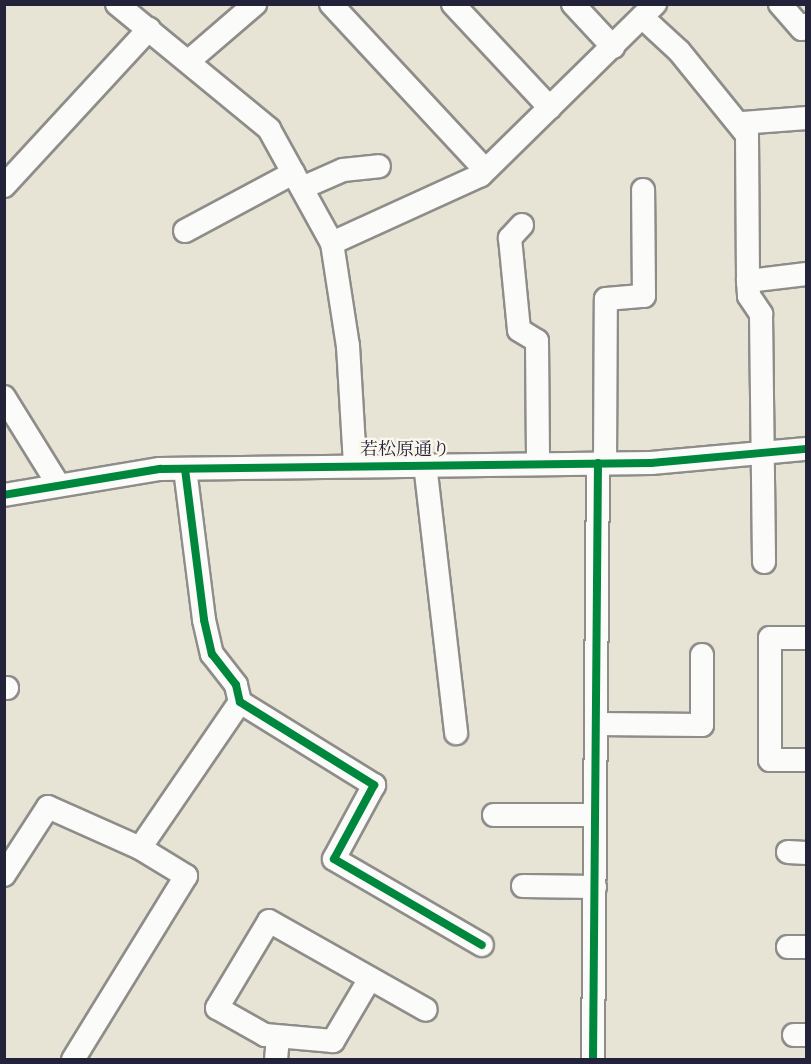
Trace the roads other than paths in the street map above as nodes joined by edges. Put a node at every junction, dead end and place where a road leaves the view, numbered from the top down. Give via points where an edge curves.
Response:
1 (117, 4) edge
2 (255, 4) edge
3 (331, 4) edge
4 (453, 4) edge
5 (573, 4) edge
6 (780, 4) edge
7 (649, 11) edge
8 (807, 25) edge
9 (149, 29) junction
10 (613, 46) junction
11 (190, 60) junction
12 (549, 108) junction
13 (807, 118) edge
14 (741, 123) junction
15 (379, 166) dead end
16 (485, 170) junction
17 (297, 181) junction
18 (4, 186) edge
19 (643, 190) dead end
20 (522, 225) dead end
21 (186, 231) dead end
22 (332, 243) junction
23 (807, 274) edge
24 (748, 281) junction
25 (4, 397) edge
26 (807, 449) edge
27 (760, 454) junction
28 (602, 463) junction
29 (425, 464) junction
30 (538, 464) junction
31 (355, 465) junction
32 (185, 469) junction
33 (58, 484) junction
34 (4, 495) edge
35 (764, 562) dead end
36 (807, 638) edge
37 (702, 655) dead end
38 (240, 702) junction
39 (596, 724) junction
40 (456, 733) dead end
41 (807, 760) edge
42 (494, 815) dead end
43 (594, 815) junction
44 (140, 848) junction
45 (4, 875) edge
46 (523, 886) dead end
47 (594, 887) junction
48 (482, 945) dead end
49 (369, 980) junction
50 (426, 1010) dead end
51 (277, 1049) edge
52 (73, 1059) edge
53 (593, 1059) edge

1 - 9 street
2 - 11 street
3 - 16 street
4 - 12 street
5 - 10 street
6 - 8 street via 802,29
7 - 10 street
7 - 14 street
9 - 11 street
9 - 18 street
10 - 12 street
11 - 17 street via 269,129
12 - 16 street
13 - 14 street
14 - 24 street via 749,182
15 - 17 street
16 - 22 street
17 - 21 street
17 - 22 street
19 - 28 street via 644,296 606,299
20 - 30 street via 510,238 519,330 537,341
22 - 31 street via 348,346
23 - 24 street
24 - 27 street via 749,296 761,314
25 - 33 street
26 - 27 street, 若松原通り
27 - 28 street, 若松原通り
27 - 35 street
28 - 30 street, 若松原通り
28 - 39 street
29 - 30 street, 若松原通り
29 - 31 street, 若松原通り
29 - 40 street
31 - 32 street, 若松原通り
32 - 33 street, 若松原通り
32 - 38 street via 204,620 212,654 236,685
33 - 34 street, 若松原通り
36 - 41 street via 770,638 770,760
37 - 39 street via 702,725
38 - 44 street
38 - 48 street via 374,785 334,860
39 - 43 street
42 - 43 street
43 - 47 street
44 - 45 street via 48,807
44 - 52 street via 186,876
46 - 47 street
47 - 53 street
49 - 50 street
49 - 51 street via 333,1041
49 - 51 street via 269,921 217,1008

